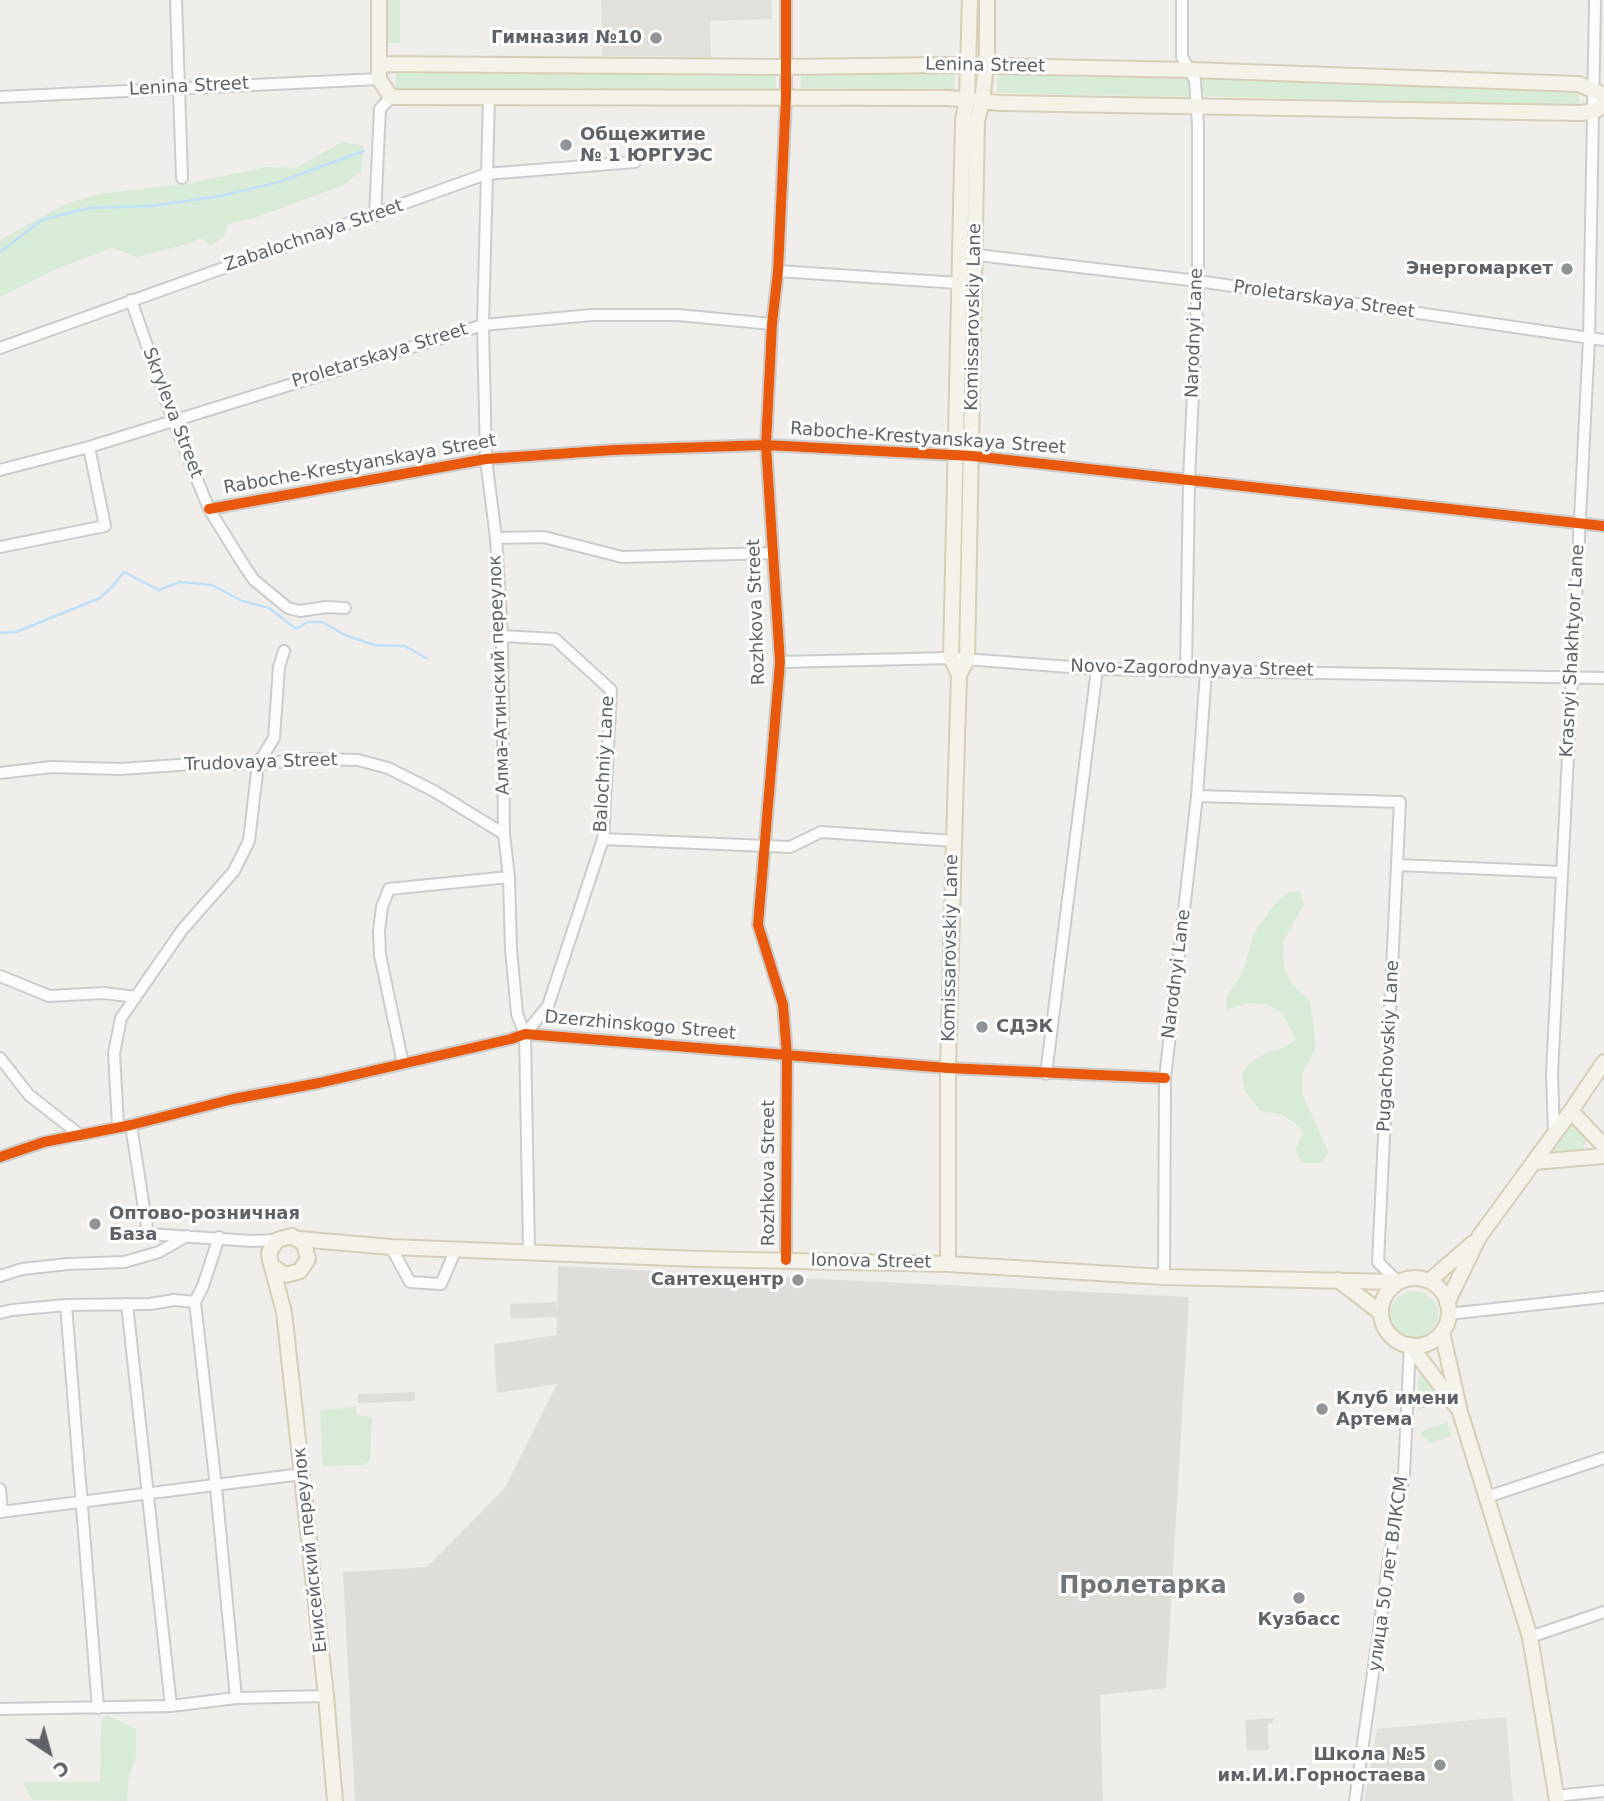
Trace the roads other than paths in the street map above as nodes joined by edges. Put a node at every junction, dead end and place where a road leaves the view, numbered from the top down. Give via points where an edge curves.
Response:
1 (176, 0) edge
2 (379, 0) edge
3 (786, 0) edge
4 (971, 0) edge
5 (987, 0) edge
6 (1182, 0) edge
7 (1595, 0) edge
8 (379, 64) junction
9 (969, 66) junction
10 (986, 66) junction
11 (786, 67) junction
12 (1191, 70) junction
13 (379, 79) junction
14 (179, 87) junction
15 (1599, 92) edge
16 (0, 97) edge
17 (391, 97) junction
18 (786, 97) junction
19 (489, 98) junction
20 (975, 101) junction
21 (1195, 105) junction
22 (1599, 108) edge
23 (635, 162) dead end
24 (486, 174) junction
25 (182, 178) dead end
26 (374, 216) junction
27 (959, 254) junction
28 (975, 254) junction
29 (778, 271) junction
30 (1198, 281) junction
31 (959, 283) junction
32 (131, 300) junction
33 (772, 324) junction
34 (483, 325) junction
35 (1589, 339) junction
36 (1604, 340) edge
37 (0, 348) edge
38 (173, 420) junction
39 (766, 445) junction
40 (89, 447) junction
41 (954, 456) junction
42 (972, 456) junction
43 (485, 460) junction
44 (0, 470) edge
45 (1189, 481) junction
46 (209, 509) junction
47 (1580, 524) junction
48 (1604, 526) edge
49 (496, 538) junction
50 (0, 547) edge
51 (773, 553) junction
52 (345, 608) dead end
53 (502, 636) junction
54 (284, 651) dead end
55 (951, 659) junction
56 (967, 660) junction
57 (780, 662) junction
58 (1097, 669) junction
59 (1186, 670) junction
60 (1206, 671) junction
61 (959, 675) junction
62 (1572, 677) junction
63 (1604, 678) edge
64 (258, 764) junction
65 (0, 773) edge
66 (1197, 796) junction
67 (504, 834) junction
68 (603, 839) junction
69 (954, 841) junction
70 (765, 846) junction
71 (1398, 865) junction
72 (1562, 872) junction
73 (509, 877) junction
74 (0, 976) edge
75 (136, 996) junction
76 (525, 1034) junction
77 (787, 1056) junction
78 (0, 1058) edge
79 (1604, 1062) edge
80 (403, 1064) junction
81 (948, 1068) junction
82 (1046, 1074) junction
83 (1165, 1078) junction
84 (1571, 1111) junction
85 (131, 1125) junction
86 (118, 1126) junction
87 (80, 1135) junction
88 (1554, 1135) junction
89 (1604, 1146) edge
90 (1604, 1156) edge
91 (0, 1157) edge
92 (1534, 1162) junction
93 (187, 1236) junction
94 (219, 1237) junction
95 (1479, 1237) junction
96 (299, 1239) junction
97 (361, 1245) junction
98 (391, 1247) junction
99 (456, 1250) junction
100 (529, 1251) junction
101 (273, 1253) junction
102 (786, 1261) junction
103 (948, 1264) junction
104 (303, 1268) junction
105 (0, 1276) edge
106 (1164, 1278) junction
107 (1338, 1280) junction
108 (1429, 1281) junction
109 (1398, 1282) junction
110 (1604, 1297) edge
111 (282, 1300) junction
112 (195, 1302) junction
113 (127, 1304) junction
114 (66, 1306) junction
115 (1448, 1309) junction
116 (0, 1313) edge
117 (1381, 1313) junction
118 (1442, 1332) junction
119 (1410, 1345) junction
120 (1460, 1412) junction
121 (1604, 1458) edge
122 (302, 1474) junction
123 (216, 1486) junction
124 (0, 1489) edge
125 (149, 1494) junction
126 (1486, 1497) junction
127 (80, 1502) junction
128 (1, 1512) edge
129 (1604, 1612) edge
130 (1530, 1637) junction
131 (326, 1696) junction
132 (236, 1698) junction
133 (171, 1706) junction
134 (98, 1708) junction
135 (0, 1709) edge
136 (1604, 1790) edge
137 (1556, 1798) edge
138 (335, 1801) edge
139 (1355, 1801) edge

1 - 14 street
2 - 8 main road
3 - 11 street, Rozhkova Street
4 - 9 main road, Komissarovskiy Lane
5 - 10 main road, Komissarovskiy Lane
6 - 12 street, Narodnyi Lane via 1182,57
7 - 15 street, Krasnyi Shakhtyor Lane
8 - 11 main road, Lenina Street
8 - 13 main road
9 - 10 main road, Lenina Street
9 - 11 main road, Lenina Street
9 - 20 main road, Komissarovskiy Lane
10 - 12 main road, Lenina Street
10 - 20 main road, Komissarovskiy Lane
11 - 18 street, Rozhkova Street
12 - 15 main road, Lenina Street via 1579,84
12 - 21 street, Narodnyi Lane
13 - 14 street, Lenina Street
13 - 17 main road
14 - 16 street, Lenina Street
14 - 25 street
15 - 22 street, Krasnyi Shakhtyor Lane
17 - 19 main road, Lenina Street
17 - 26 street via 380,109
18 - 19 main road, Lenina Street
18 - 20 main road, Lenina Street
18 - 29 street, Rozhkova Street
19 - 24 street, Алма-Атинский переулок
20 - 21 main road, Lenina Street
20 - 27 main road, Komissarovskiy Lane via 963,120
20 - 28 main road, Komissarovskiy Lane
21 - 22 main road, Lenina Street via 1581,113
21 - 30 street, Narodnyi Lane
22 - 35 street, Krasnyi Shakhtyor Lane
23 - 24 street, Zabalochnaya Street
24 - 26 street, Zabalochnaya Street
24 - 34 street, Алма-Атинский переулок
26 - 32 street, Zabalochnaya Street
27 - 28 street, Proletarskaya Street
27 - 31 main road, Komissarovskiy Lane
28 - 30 street, Proletarskaya Street
28 - 42 main road, Komissarovskiy Lane
29 - 31 street
29 - 33 street, Rozhkova Street
30 - 35 street, Proletarskaya Street
30 - 45 street, Narodnyi Lane
31 - 41 main road, Komissarovskiy Lane
32 - 37 street, Zabalochnaya Street
32 - 38 street, Skryleva Street
33 - 34 street, Proletarskaya Street via 677,315 592,315
33 - 39 street, Rozhkova Street
34 - 38 street, Proletarskaya Street
34 - 43 street, Алма-Атинский переулок
35 - 36 street, Proletarskaya Street
35 - 47 street, Krasnyi Shakhtyor Lane
38 - 40 street, Proletarskaya Street
38 - 46 street, Skryleva Street
39 - 41 street, Raboche-Krestyanskaya Street
39 - 43 street, Raboche-Krestyanskaya Street
39 - 51 street, Rozhkova Street
40 - 44 street, Proletarskaya Street
40 - 50 street via 105,526
41 - 42 street, Raboche-Krestyanskaya Street
41 - 55 main road, Komissarovskiy Lane
42 - 45 street, Raboche-Krestyanskaya Street
42 - 56 main road, Komissarovskiy Lane
43 - 46 street, Raboche-Krestyanskaya Street
43 - 49 street, Алма-Атинский переулок
45 - 47 street, Raboche-Krestyanskaya Street
45 - 59 street, Narodnyi Lane
46 - 52 street, Skryleva Street via 254,580 277,600 300,611
47 - 48 street, Raboche-Krestyanskaya Street
47 - 62 street, Krasnyi Shakhtyor Lane
49 - 51 street via 544,537 622,557
49 - 53 street, Алма-Атинский переулок
51 - 57 street, Rozhkova Street
53 - 67 street, Алма-Атинский переулок
53 - 68 street, Balochniy Lane via 555,639 611,690
54 - 64 street via 274,737
55 - 56 street, Novo-Zagorodnyaya Street
55 - 57 street, Novo-Zagorodnyaya Street
55 - 61 main road, Komissarovskiy Lane
56 - 58 street, Novo-Zagorodnyaya Street
56 - 61 main road, Komissarovskiy Lane
57 - 70 street, Rozhkova Street
58 - 59 street, Novo-Zagorodnyaya Street
58 - 82 street
59 - 60 street, Novo-Zagorodnyaya Street
60 - 62 street, Novo-Zagorodnyaya Street
60 - 66 street, Narodnyi Lane
61 - 69 main road, Komissarovskiy Lane
62 - 63 street, Novo-Zagorodnyaya Street
62 - 72 street, Krasnyi Shakhtyor Lane
64 - 65 street, Trudovaya Street via 52,767
64 - 67 street, Trudovaya Street via 358,760 388,768
64 - 75 street via 249,841 234,871 183,930
66 - 71 street, Pugachovskiy Lane via 1400,802
66 - 83 street, Narodnyi Lane
67 - 73 street, Алма-Атинский переулок
68 - 70 street
68 - 76 street, Balochniy Lane via 548,1006
69 - 70 street via 821,832 790,847
69 - 81 main road, Komissarovskiy Lane
70 - 77 street, Rozhkova Street via 758,925 783,1005
71 - 72 street
71 - 109 street, Pugachovskiy Lane via 1378,1262
72 - 88 street, Krasnyi Shakhtyor Lane via 1552,1074
73 - 76 street, Алма-Атинский переулок via 510,949 517,1014
73 - 80 street via 389,889 382,907 380,955
74 - 75 street via 49,996
75 - 86 street via 121,1017 114,1053
76 - 77 street, Dzerzhinskogo Street
76 - 80 street, Dzerzhinskogo Street
76 - 100 street, Алма-Атинский переулок
77 - 81 street, Dzerzhinskogo Street
77 - 102 street, Rozhkova Street
78 - 87 street via 29,1095
79 - 84 main road
80 - 85 street, Dzerzhinskogo Street
81 - 82 street, Dzerzhinskogo Street
81 - 103 main road, Komissarovskiy Lane
82 - 83 street, Dzerzhinskogo Street
83 - 106 street, Narodnyi Lane
84 - 88 main road
84 - 89 main road
85 - 86 street, Dzerzhinskogo Street
85 - 93 street via 148,1234
86 - 87 street, Dzerzhinskogo Street
87 - 91 street, Dzerzhinskogo Street
88 - 92 main road
90 - 92 main road
92 - 95 main road
93 - 94 street
93 - 105 street via 159,1252 124,1262 45,1266
94 - 101 street via 252,1241
94 - 112 street
95 - 108 main road
95 - 115 main road
96 - 97 main road
96 - 101 main road via 284,1237
96 - 104 main road via 308,1251
97 - 98 main road, Ionova Street
97 - 104 main road via 325,1249
98 - 99 main road, Ionova Street
98 - 99 street via 410,1282 441,1284
99 - 100 main road, Ionova Street
100 - 102 main road, Ionova Street
101 - 104 main road via 286,1275
101 - 111 main road, Енисейский переулок
102 - 103 main road, Ionova Street
103 - 106 main road, Ionova Street
104 - 111 main road
106 - 107 main road, Ionova Street
107 - 109 main road, Ionova Street
107 - 117 main road
108 - 109 main road via 1411,1278
108 - 115 main road via 1438,1287
109 - 117 main road via 1382,1300
110 - 115 street
111 - 122 main road, Енисейский переулок
112 - 113 street
112 - 123 street
113 - 114 street
113 - 125 street
114 - 116 street
114 - 127 street
115 - 118 main road
117 - 119 main road via 1390,1335
118 - 119 main road via 1422,1345
118 - 120 main road
119 - 120 main road
119 - 139 street, улица 50 лет ВЛКСМ via 1404,1474
120 - 126 main road
121 - 126 street
122 - 123 street
122 - 131 main road, Енисейский переулок
123 - 125 street
123 - 132 street
124 - 128 street
125 - 127 street
125 - 133 street
126 - 130 main road
127 - 128 street
127 - 134 street
129 - 130 street
130 - 137 main road
131 - 132 street
131 - 138 main road, Енисейский переулок
132 - 133 street
133 - 134 street
134 - 135 street
136 - 137 street

